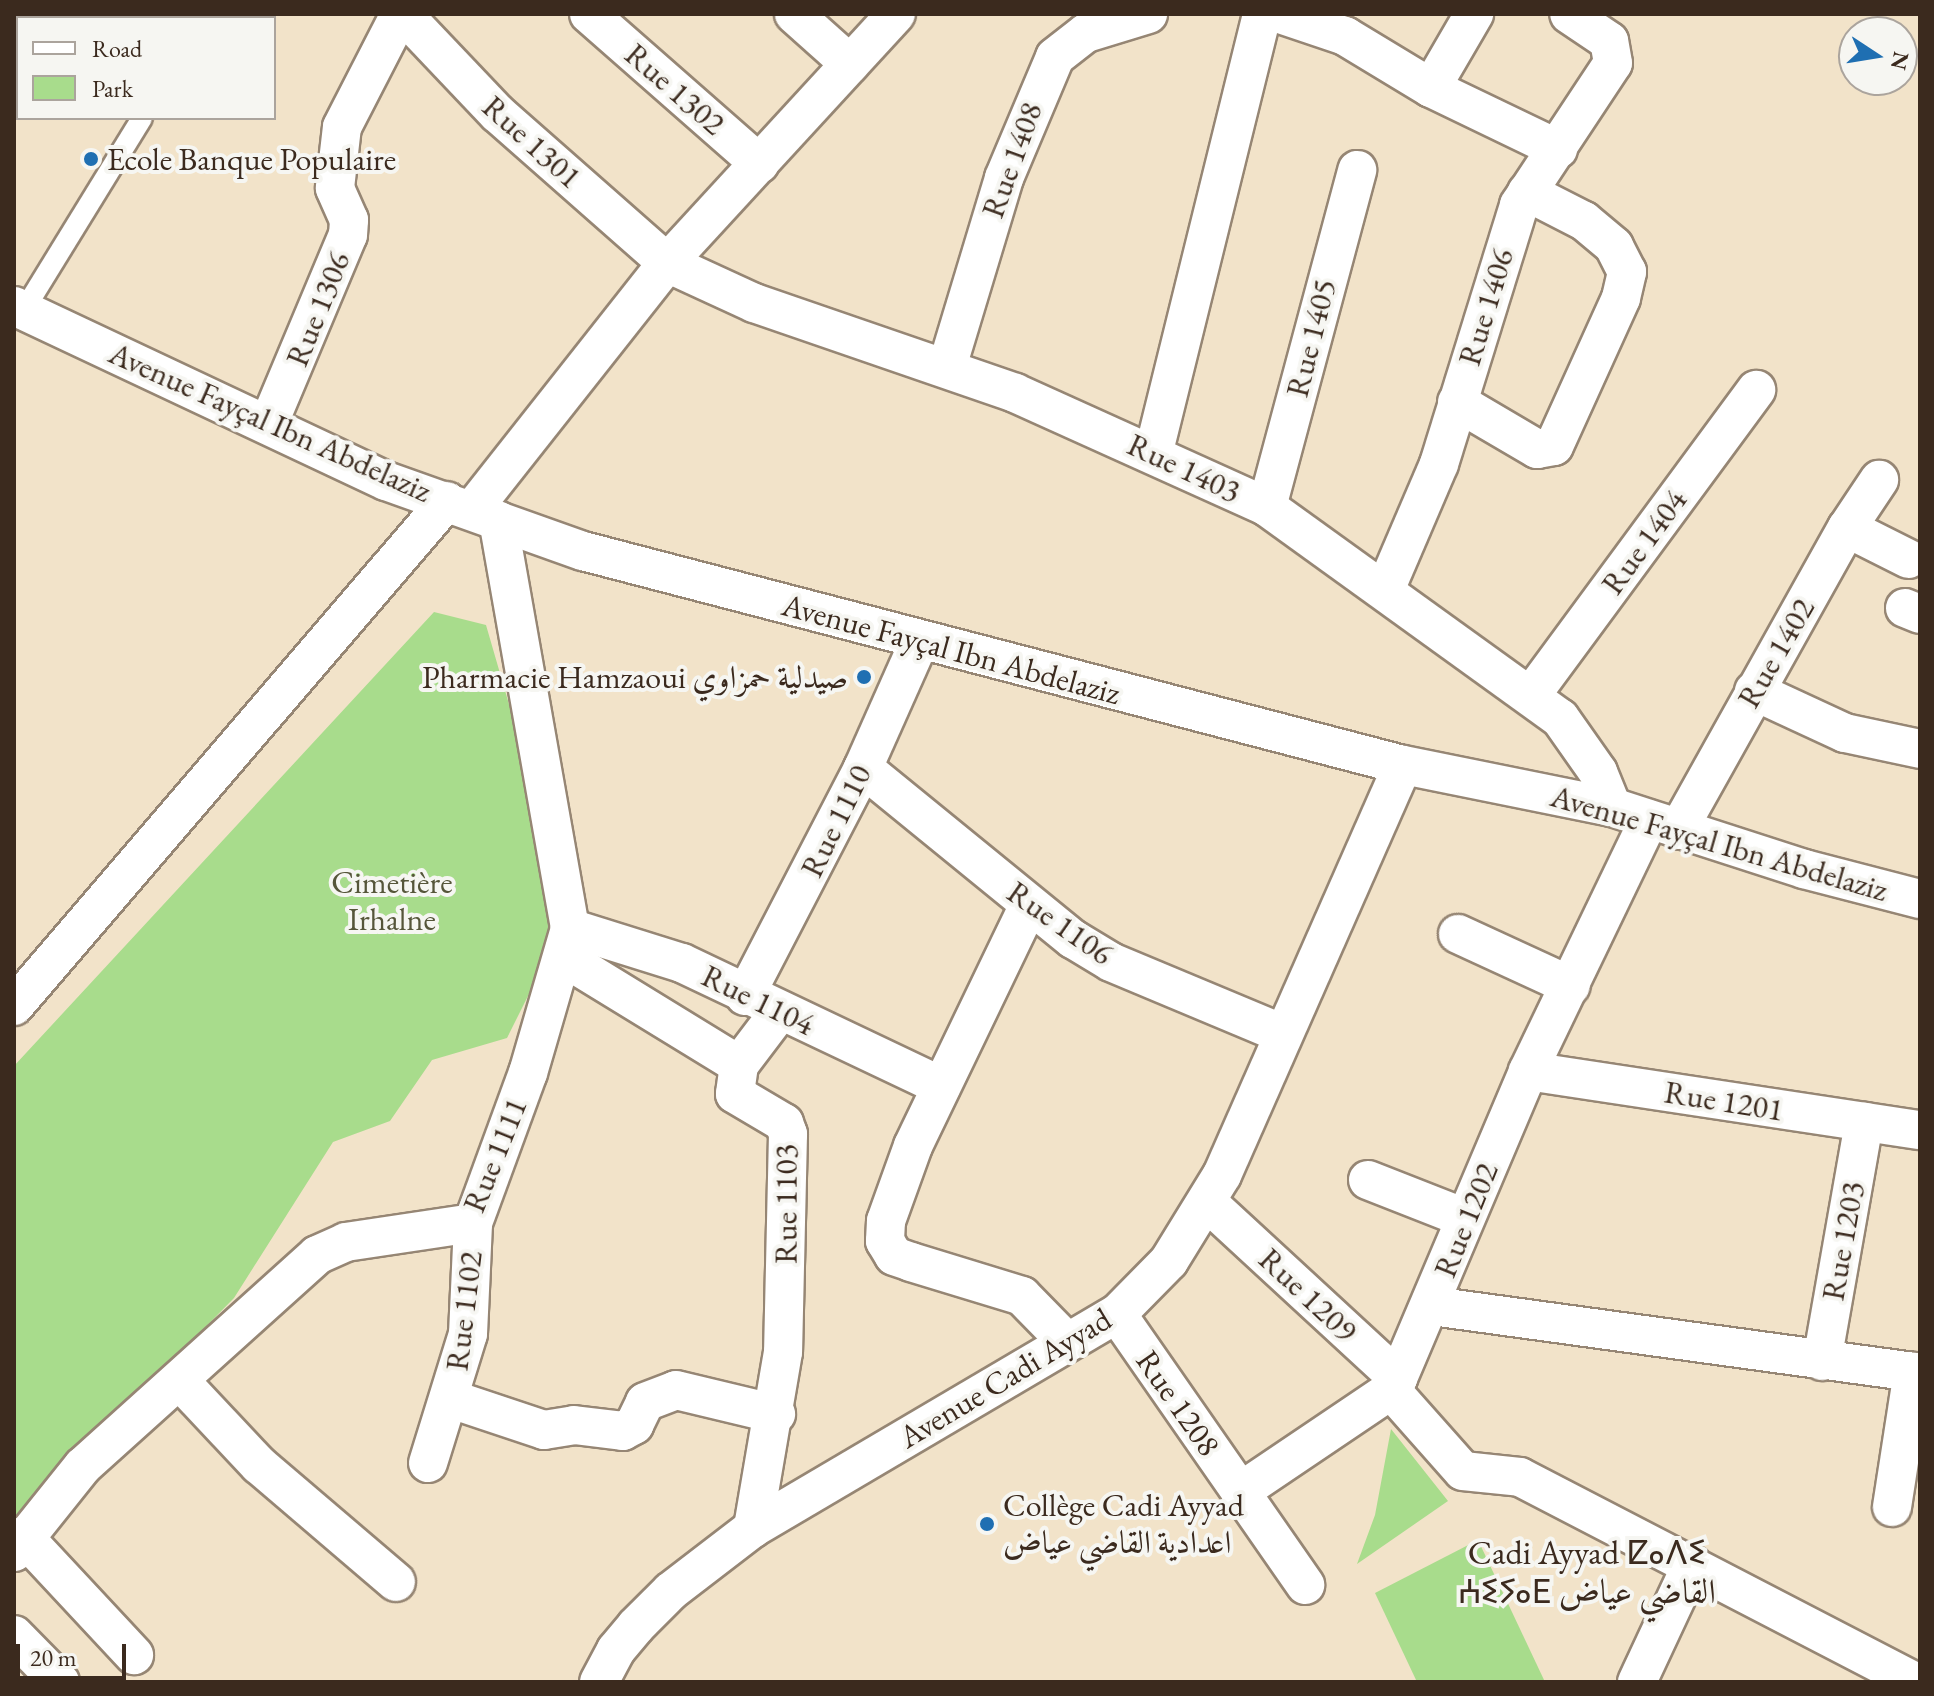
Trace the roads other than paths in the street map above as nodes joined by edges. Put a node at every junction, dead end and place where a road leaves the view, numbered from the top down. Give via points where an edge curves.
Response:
1 (401, 14) edge
2 (589, 14) edge
3 (794, 14) edge
4 (896, 14) edge
5 (1262, 14) edge
6 (1280, 14) edge
7 (1474, 14) edge
8 (1569, 14) edge
9 (1127, 17) edge
10 (850, 64) junction
11 (1431, 88) junction
12 (141, 120) edge
13 (1558, 149) junction
14 (760, 164) junction
15 (1357, 170) dead end
16 (1527, 192) junction
17 (667, 263) junction
18 (19, 308) edge
19 (947, 367) junction
20 (1756, 390) dead end
21 (1457, 402) junction
22 (268, 425) junction
23 (1154, 451) junction
24 (1879, 480) dead end
25 (1267, 507) junction
26 (472, 510) junction
27 (1847, 528) junction
28 (1909, 559) dead end
29 (1385, 590) junction
30 (919, 642) junction
31 (1754, 691) junction
32 (1532, 694) junction
33 (1920, 749) edge
34 (1403, 765) junction
35 (863, 768) junction
36 (1612, 807) junction
37 (1663, 825) junction
38 (1920, 899) edge
39 (1028, 907) junction
40 (1458, 934) dead end
41 (567, 942) junction
42 (1571, 986) junction
43 (745, 996) junction
44 (14, 1006) edge
45 (780, 1011) junction
46 (1283, 1034) junction
47 (739, 1065) junction
48 (1528, 1071) junction
49 (941, 1086) junction
50 (1864, 1122) junction
51 (1920, 1130) edge
52 (1368, 1180) dead end
53 (1207, 1202) junction
54 (1465, 1218) junction
55 (473, 1223) junction
56 (1432, 1306) junction
57 (1117, 1314) junction
58 (1067, 1342) junction
59 (1822, 1361) junction
60 (1916, 1373) edge
61 (181, 1382) junction
62 (1394, 1384) junction
63 (451, 1399) junction
64 (776, 1414) junction
65 (428, 1463) dead end
66 (1240, 1492) junction
67 (1892, 1507) dead end
68 (753, 1528) junction
69 (19, 1544) edge
70 (1692, 1564) junction
71 (396, 1582) dead end
72 (1305, 1585) dead end
73 (14, 1635) edge
74 (134, 1655) dead end
75 (60, 1682) edge
76 (599, 1682) edge
77 (1637, 1682) edge
78 (1916, 1682) edge

1 - 17 street, Rue 1301 via 497,113
1 - 22 street, Rue 1306 via 342,127 335,188 349,220 348,235
2 - 14 street, Rue 1302
3 - 10 street
4 - 10 street
5 - 23 street
6 - 11 street via 1345,36
7 - 11 street
8 - 13 street, Rue 1406 via 1609,41 1613,63
9 - 19 street, Rue 1408 via 1071,42 1044,77 999,193
10 - 14 street
11 - 13 street
12 - 18 lane
13 - 16 street, Rue 1406
14 - 17 street
15 - 25 street, Rue 1405
16 - 21 street, Rue 1406 via 1511,226
16 - 21 street via 1584,221 1614,246 1627,272 1621,298 1554,446 1537,449
17 - 19 street, Rue 1403 via 754,303
17 - 26 street
18 - 22 street, Avenue Fayçal Ibn Abdelaziz
19 - 23 street, Rue 1403
20 - 32 street, Rue 1404
21 - 29 street, Rue 1406 via 1428,494
22 - 26 street, Avenue Fayçal Ibn Abdelaziz via 386,481
23 - 25 street, Rue 1403
24 - 27 street, Rue 1402
25 - 29 street, Rue 1403
26 - 30 street, Avenue Fayçal Ibn Abdelaziz via 583,551
26 - 41 street, Rue 1111
26 - 44 street
27 - 28 street
27 - 31 street, Rue 1402
29 - 32 street, Rue 1403
30 - 34 street, Avenue Fayçal Ibn Abdelaziz
30 - 35 street, Rue 1110
31 - 33 street via 1845,733
31 - 37 street, Rue 1402
32 - 36 street, Rue 1403 via 1577,738
34 - 36 street, Avenue Fayçal Ibn Abdelaziz
34 - 46 street, Avenue Cadi Ayyad
35 - 39 street, Rue 1106 via 971,852
35 - 43 street, Rue 1110
36 - 37 street, Avenue Fayçal Ibn Abdelaziz
37 - 38 street, Avenue Fayçal Ibn Abdelaziz
37 - 42 street, Rue 1202
39 - 46 street, Rue 1106 via 1111,962
39 - 49 street
40 - 42 street
41 - 43 street, Rue 1104 via 682,963
41 - 47 street
41 - 55 street, Rue 1111
42 - 48 street, Rue 1202
43 - 45 street, Rue 1104
45 - 47 street
45 - 49 street, Rue 1104
46 - 53 street, Avenue Cadi Ayyad
47 - 64 street, Rue 1103 via 735,1094 784,1123 788,1134 788,1252
48 - 50 street, Rue 1201
48 - 54 street, Rue 1202
49 - 58 street via 886,1221 888,1250 1022,1296
50 - 51 street, Rue 1201
50 - 59 street, Rue 1203
52 - 54 street
53 - 57 street, Avenue Cadi Ayyad via 1169,1261
53 - 62 street, Rue 1209
54 - 56 street, Rue 1202
55 - 61 street, Rue 1111 via 346,1242 317,1255
55 - 63 street, Rue 1102 via 468,1334
56 - 59 street, Rue 1202
56 - 62 street
57 - 58 street, Avenue Cadi Ayyad
57 - 66 street, Rue 1208
58 - 68 street, Avenue Cadi Ayyad
59 - 60 street, Rue 1202
60 - 67 street
61 - 69 street, Rue 1111 via 83,1466
61 - 71 street via 259,1465
62 - 66 street
62 - 70 street, Rue 1209 via 1463,1471 1520,1477
63 - 64 street, Rue 1102 via 544,1430 574,1425 623,1431 634,1425 645,1402 676,1390
63 - 65 street, Rue 1102
64 - 68 street, Rue 1103
66 - 72 street, Rue 1208
68 - 76 street, Avenue Cadi Ayyad via 671,1591 636,1626
69 - 74 street
70 - 77 street
70 - 78 street, Rue 1209
73 - 75 street

